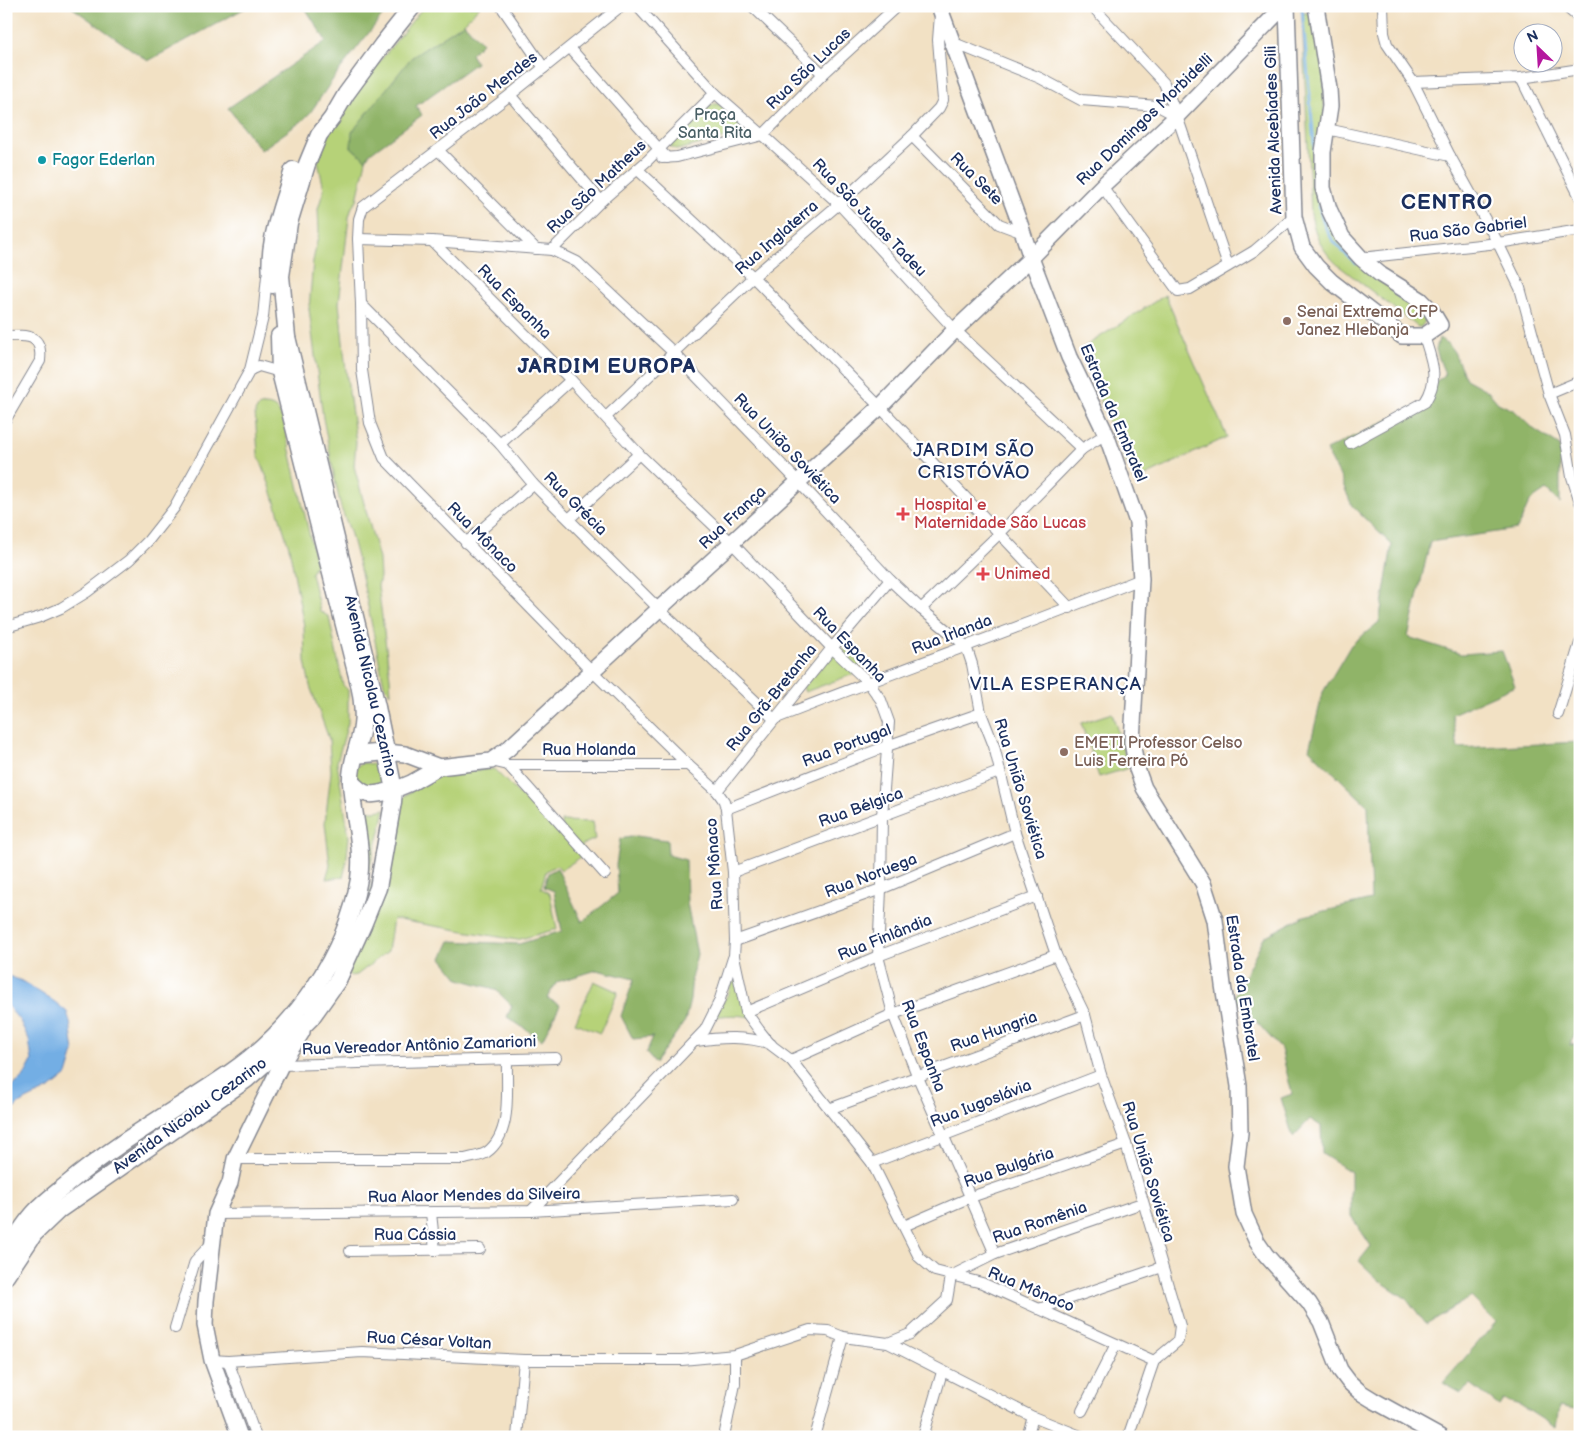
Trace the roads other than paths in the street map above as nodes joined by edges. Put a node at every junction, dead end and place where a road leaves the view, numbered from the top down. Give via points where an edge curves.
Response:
1 (401, 6) edge
2 (413, 6) edge
3 (501, 6) edge
4 (621, 6) edge
5 (637, 6) edge
6 (752, 6) edge
7 (898, 6) edge
8 (1092, 6) edge
9 (1285, 6) edge
10 (1316, 6) edge
11 (1383, 6) edge
12 (1565, 6) edge
13 (940, 8) edge
14 (1580, 19) edge
15 (954, 43) junction
16 (570, 48) junction
17 (544, 68) junction
18 (1580, 68) edge
19 (823, 74) junction
20 (1521, 78) junction
21 (1413, 82) junction
22 (715, 93) junction
23 (510, 95) junction
24 (1177, 116) junction
25 (1327, 130) junction
26 (763, 135) junction
27 (912, 136) junction
28 (659, 148) junction
29 (438, 150) junction
30 (1450, 156) junction
31 (667, 158) junction
32 (648, 160) junction
33 (637, 169) junction
34 (1102, 186) junction
35 (1580, 197) edge
36 (601, 201) junction
37 (839, 204) junction
38 (363, 207) joint
39 (1294, 217) junction
40 (1580, 230) edge
41 (1023, 233) junction
42 (358, 239) junction
43 (432, 241) junction
44 (1498, 243) junction
45 (271, 248) junction
46 (536, 249) junction
47 (552, 250) junction
48 (1031, 258) junction
49 (1361, 258) junction
50 (1228, 266) junction
51 (753, 278) junction
52 (362, 304) junction
53 (955, 330) junction
54 (6, 336) edge
55 (1424, 336) junction
56 (674, 353) junction
57 (250, 370) junction
58 (280, 372) junction
59 (571, 380) junction
60 (1580, 381) edge
61 (1549, 394) junction
62 (880, 406) junction
63 (606, 417) junction
64 (6, 419) edge
65 (1106, 434) junction
66 (1350, 443) dead end
67 (500, 444) junction
68 (1082, 449) junction
69 (639, 454) junction
70 (797, 481) junction
71 (533, 484) junction
72 (1580, 502) edge
73 (569, 519) junction
74 (1000, 533) junction
75 (466, 543) junction
76 (732, 543) junction
77 (1141, 579) junction
78 (890, 580) junction
79 (1070, 608) junction
80 (659, 609) junction
81 (921, 609) junction
82 (6, 627) edge
83 (1580, 643) edge
84 (966, 646) junction
85 (832, 648) junction
86 (592, 671) junction
87 (868, 682) junction
88 (981, 713) junction
89 (1558, 714) dead end
90 (774, 720) junction
91 (887, 746) junction
92 (387, 752) junction
93 (355, 755) junction
94 (491, 761) junction
95 (508, 765) junction
96 (688, 765) junction
97 (439, 767) junction
98 (999, 772) junction
99 (351, 782) junction
100 (394, 790) junction
101 (718, 791) junction
102 (726, 809) junction
103 (882, 816) junction
104 (1015, 833) junction
105 (733, 872) junction
106 (605, 874) dead end
107 (881, 889) junction
108 (1037, 896) junction
109 (735, 942) junction
110 (1056, 955) junction
111 (734, 956) junction
112 (878, 956) junction
113 (746, 1012) junction
114 (893, 1014) junction
115 (1085, 1015) junction
116 (311, 1018) junction
117 (696, 1041) junction
118 (771, 1045) junction
119 (556, 1058) dead end
120 (506, 1060) junction
121 (791, 1060) junction
122 (281, 1065) junction
123 (917, 1075) junction
124 (1101, 1075) junction
125 (829, 1109) junction
126 (944, 1134) junction
127 (1126, 1144) junction
128 (235, 1159) junction
129 (872, 1163) junction
130 (971, 1197) junction
131 (733, 1199) dead end
132 (1142, 1203) junction
133 (531, 1211) junction
134 (431, 1213) junction
135 (216, 1214) junction
136 (904, 1226) junction
137 (212, 1244) junction
138 (435, 1250) junction
139 (480, 1250) dead end
140 (350, 1251) dead end
141 (6, 1253) edge
142 (995, 1254) junction
143 (1162, 1267) junction
144 (6, 1276) edge
145 (951, 1276) junction
146 (1039, 1309) junction
147 (175, 1328) dead end
148 (843, 1337) junction
149 (888, 1343) junction
150 (1116, 1344) junction
151 (735, 1355) junction
152 (212, 1360) junction
153 (524, 1360) junction
154 (228, 1361) junction
155 (1154, 1361) junction
156 (942, 1372) junction
157 (1082, 1411) dead end
158 (1033, 1417) junction
159 (240, 1437) edge
160 (256, 1437) edge
161 (517, 1437) edge
162 (724, 1437) edge
163 (815, 1437) edge
164 (923, 1437) edge
165 (1027, 1437) edge
166 (1083, 1437) edge
167 (1128, 1437) edge
168 (1440, 1437) edge

1 - 45 main road, Avenida Nicolau Cezarino via 308,134 279,211
2 - 92 main road, Avenida Nicolau Cezarino via 364,68 319,136 289,223 281,276 287,337
3 - 17 street
4 - 16 street, Rua João Mendes
5 - 22 street, Rua São Judas Tadeu
6 - 19 street
7 - 19 street, Rua São Lucas
8 - 24 street via 1164,83
9 - 24 street, Rua Domingos Morbidelli
9 - 39 street, Avenida Alcebíades Gili
10 - 25 street via 1329,88
11 - 21 street via 1387,44
12 - 14 street
13 - 15 street, Estrada da Embratel
13 - 27 street, Rua Inglaterra via 938,40 943,100
15 - 24 street via 1040,78 1081,100 1158,106
15 - 41 street, Estrada da Embratel
16 - 17 street, Rua João Mendes
16 - 28 street
17 - 23 street, Rua João Mendes
18 - 20 street
19 - 26 street, Rua São Lucas
20 - 21 street
20 - 35 street
21 - 30 street
22 - 26 street, Rua São Judas Tadeu
22 - 28 street, Rua São Matheus
23 - 29 street, Rua João Mendes
23 - 36 street
24 - 34 street, Rua Domingos Morbidelli
24 - 50 street
25 - 30 street
25 - 49 street via 1323,188 1328,209 1342,237
26 - 31 street
26 - 37 street, Rua São Judas Tadeu
27 - 37 street, Rua Inglaterra
27 - 41 street, Rua Sete via 999,224
28 - 31 street
28 - 32 street, Rua São Matheus
29 - 38 street, Rua João Mendes
29 - 46 street
30 - 44 street
31 - 32 street
32 - 33 street, Rua São Matheus
33 - 36 street, Rua São Matheus
33 - 51 street
34 - 48 street, Rua Domingos Morbidelli
34 - 50 street via 1178,291 1190,289
36 - 47 street, Rua São Matheus
37 - 51 street, Rua Inglaterra
37 - 53 street, Rua São Judas Tadeu
38 - 42 street, Rua Mônaco
39 - 50 street via 1254,251
39 - 55 street, Avenida Alcebíades Gili via 1302,247 1332,282 1402,336
40 - 44 street, Rua São Gabriel
41 - 48 street, Estrada da Embratel
42 - 43 street, Rua São Matheus
42 - 52 street, Rua Mônaco
43 - 46 street, Rua São Matheus
43 - 59 street, Rua Espanha
44 - 49 street, Rua São Gabriel
44 - 61 street via 1520,288
45 - 57 street via 263,317
45 - 58 main road, Avenida Nicolau Cezarino
46 - 47 street, Rua São Matheus
47 - 56 street, Rua União Soviética via 577,262
48 - 53 street, Rua França
48 - 65 street, Estrada da Embratel via 1069,357
49 - 55 street via 1421,300 1430,310 1440,325
51 - 56 street, Rua Inglaterra
51 - 62 street
52 - 67 street, Rua Grécia
52 - 75 street, Rua Mônaco via 362,370 375,440 384,458
53 - 62 street, Rua França
53 - 68 street, Rua São Judas Tadeu
54 - 64 street via 34,338 41,352 40,361
55 - 66 street via 1435,372 1425,402
56 - 63 street, Rua Inglaterra
56 - 70 street, Rua União Soviética
57 - 58 street via 259,366
57 - 82 street via 174,508 142,547 112,575 61,608
58 - 93 main road, Avenida Nicolau Cezarino via 359,684 362,726
59 - 63 street, Rua Espanha
59 - 67 street
60 - 61 street
61 - 72 street via 1566,436 1572,477
62 - 70 street, Rua França
62 - 74 street
63 - 69 street, Rua Espanha
65 - 68 street
65 - 77 street, Estrada da Embratel via 1137,522
67 - 71 street, Rua Grécia
68 - 74 street
69 - 73 street
69 - 76 street, Rua Espanha
70 - 76 street, Rua França
70 - 78 street, Rua União Soviética
71 - 73 street, Rua Grécia
71 - 75 street
73 - 80 street, Rua Grécia
74 - 79 street
74 - 81 street
75 - 86 street, Rua Mônaco
76 - 80 street, Rua França
76 - 85 street, Rua Espanha
77 - 79 street, Rua Irlanda
77 - 168 street, Estrada da Embratel via 1132,742 1144,788 1203,883 1215,920 1239,1086 1240,1133 1236,1166 1244,1214 1266,1255 1309,1303 1321,1322 1340,1370 1349,1382 1373,1400
78 - 81 street, Rua União Soviética
78 - 85 street, Rua Grã-Bretanha
79 - 84 street, Rua Irlanda
80 - 86 street, Rua França
80 - 90 street, Rua Grécia
81 - 84 street, Rua União Soviética
83 - 89 street
84 - 87 street, Rua Irlanda
84 - 88 street, Rua União Soviética
85 - 87 street, Rua Espanha
85 - 90 street, Rua Grã-Bretanha
86 - 94 street, Rua França
86 - 96 street, Rua Mônaco
87 - 90 street, Rua Irlanda
87 - 91 street, Rua Espanha via 889,722
88 - 91 street, Rua Portugal
88 - 98 street, Rua União Soviética via 994,746
90 - 101 street, Rua Grã-Bretanha
91 - 102 street, Rua Portugal
91 - 103 street, Rua Espanha
92 - 93 main road
92 - 97 street via 406,754
92 - 100 main road, Avenida Nicolau Cezarino
93 - 99 main road, Avenida Nicolau Cezarino
94 - 95 street, Rua Holanda
94 - 97 street
95 - 96 street, Rua Holanda
95 - 106 street
96 - 101 street, Rua Mônaco
97 - 100 street
98 - 103 street, Rua Bélgica
98 - 104 street, Rua União Soviética
99 - 100 main road via 361,792 370,795
99 - 141 main road, Avenida Nicolau Cezarino via 360,857 359,879 348,924 322,976 298,1010 280,1032 233,1071 79,1173 35,1212
100 - 116 main road, Avenida Nicolau Cezarino via 378,888 338,980
101 - 102 street, Rua Mônaco
102 - 105 street, Rua Mônaco
103 - 105 street, Rua Bélgica
103 - 107 street, Rua Espanha
104 - 107 street, Rua Noruega
104 - 108 street, Rua União Soviética
105 - 109 street, Rua Mônaco
107 - 109 street, Rua Noruega
107 - 112 street, Rua Espanha
108 - 110 street, Rua União Soviética
108 - 112 street, Rua Finlândia
109 - 111 street, Rua Mônaco
110 - 114 street
110 - 115 street, Rua União Soviética
111 - 113 street, Rua Mônaco
111 - 117 street via 719,1002
112 - 113 street, Rua Finlândia
112 - 114 street, Rua Espanha
113 - 118 street, Rua Mônaco
114 - 121 street
114 - 123 street, Rua Espanha
115 - 123 street, Rua Hungria
115 - 124 street, Rua União Soviética
116 - 122 street
116 - 144 main road, Avenida Nicolau Cezarino via 246,1080 59,1210 34,1234
117 - 118 street via 744,1038
117 - 133 street
118 - 121 street, Rua Mônaco
119 - 120 street, Rua Vereador Antônio Zamarioni
120 - 122 street, Rua Vereador Antônio Zamarioni
120 - 128 street via 506,1124 496,1144 486,1153 465,1159
121 - 125 street, Rua Mônaco
122 - 128 street
123 - 125 street, Rua Hungria
123 - 126 street, Rua Espanha
124 - 126 street, Rua Iugoslávia
124 - 127 street, Rua União Soviética
125 - 129 street, Rua Mônaco
126 - 129 street, Rua Iugoslávia
126 - 130 street, Rua Espanha
127 - 130 street, Rua Bulgária
127 - 132 street, Rua União Soviética
128 - 135 street via 230,1183
129 - 136 street, Rua Mônaco
130 - 136 street, Rua Bulgária
130 - 142 street, Rua Espanha
131 - 133 street, Rua Alaor Mendes da Silveira
132 - 142 street, Rua Romênia
132 - 143 street, Rua União Soviética
133 - 134 street, Rua Alaor Mendes da Silveira
134 - 135 street, Rua Alaor Mendes da Silveira
134 - 138 street
135 - 137 street
136 - 145 street, Rua Mônaco via 919,1256 935,1271
137 - 147 street via 195,1261
137 - 152 street via 204,1325
138 - 139 street, Rua Cássia
138 - 140 street, Rua Cássia
142 - 145 street, Rua Romênia
143 - 146 street
143 - 155 street, Rua União Soviética via 1180,1326 1178,1341
145 - 146 street, Rua Mônaco via 982,1283
145 - 149 street via 948,1300 910,1334
146 - 150 street, Rua Mônaco
148 - 149 street, Rua César Voltan
148 - 151 street, Rua César Voltan via 828,1331 810,1330
148 - 163 street
149 - 156 street
150 - 155 street, Rua Mônaco
150 - 157 street
151 - 153 street, Rua César Voltan via 682,1360
151 - 162 street via 735,1384
152 - 154 street, Rua César Voltan
152 - 159 street
153 - 154 street, Rua César Voltan via 362,1352
153 - 161 street
154 - 160 street
155 - 167 street
156 - 158 street
156 - 164 street
158 - 165 street
158 - 166 street

